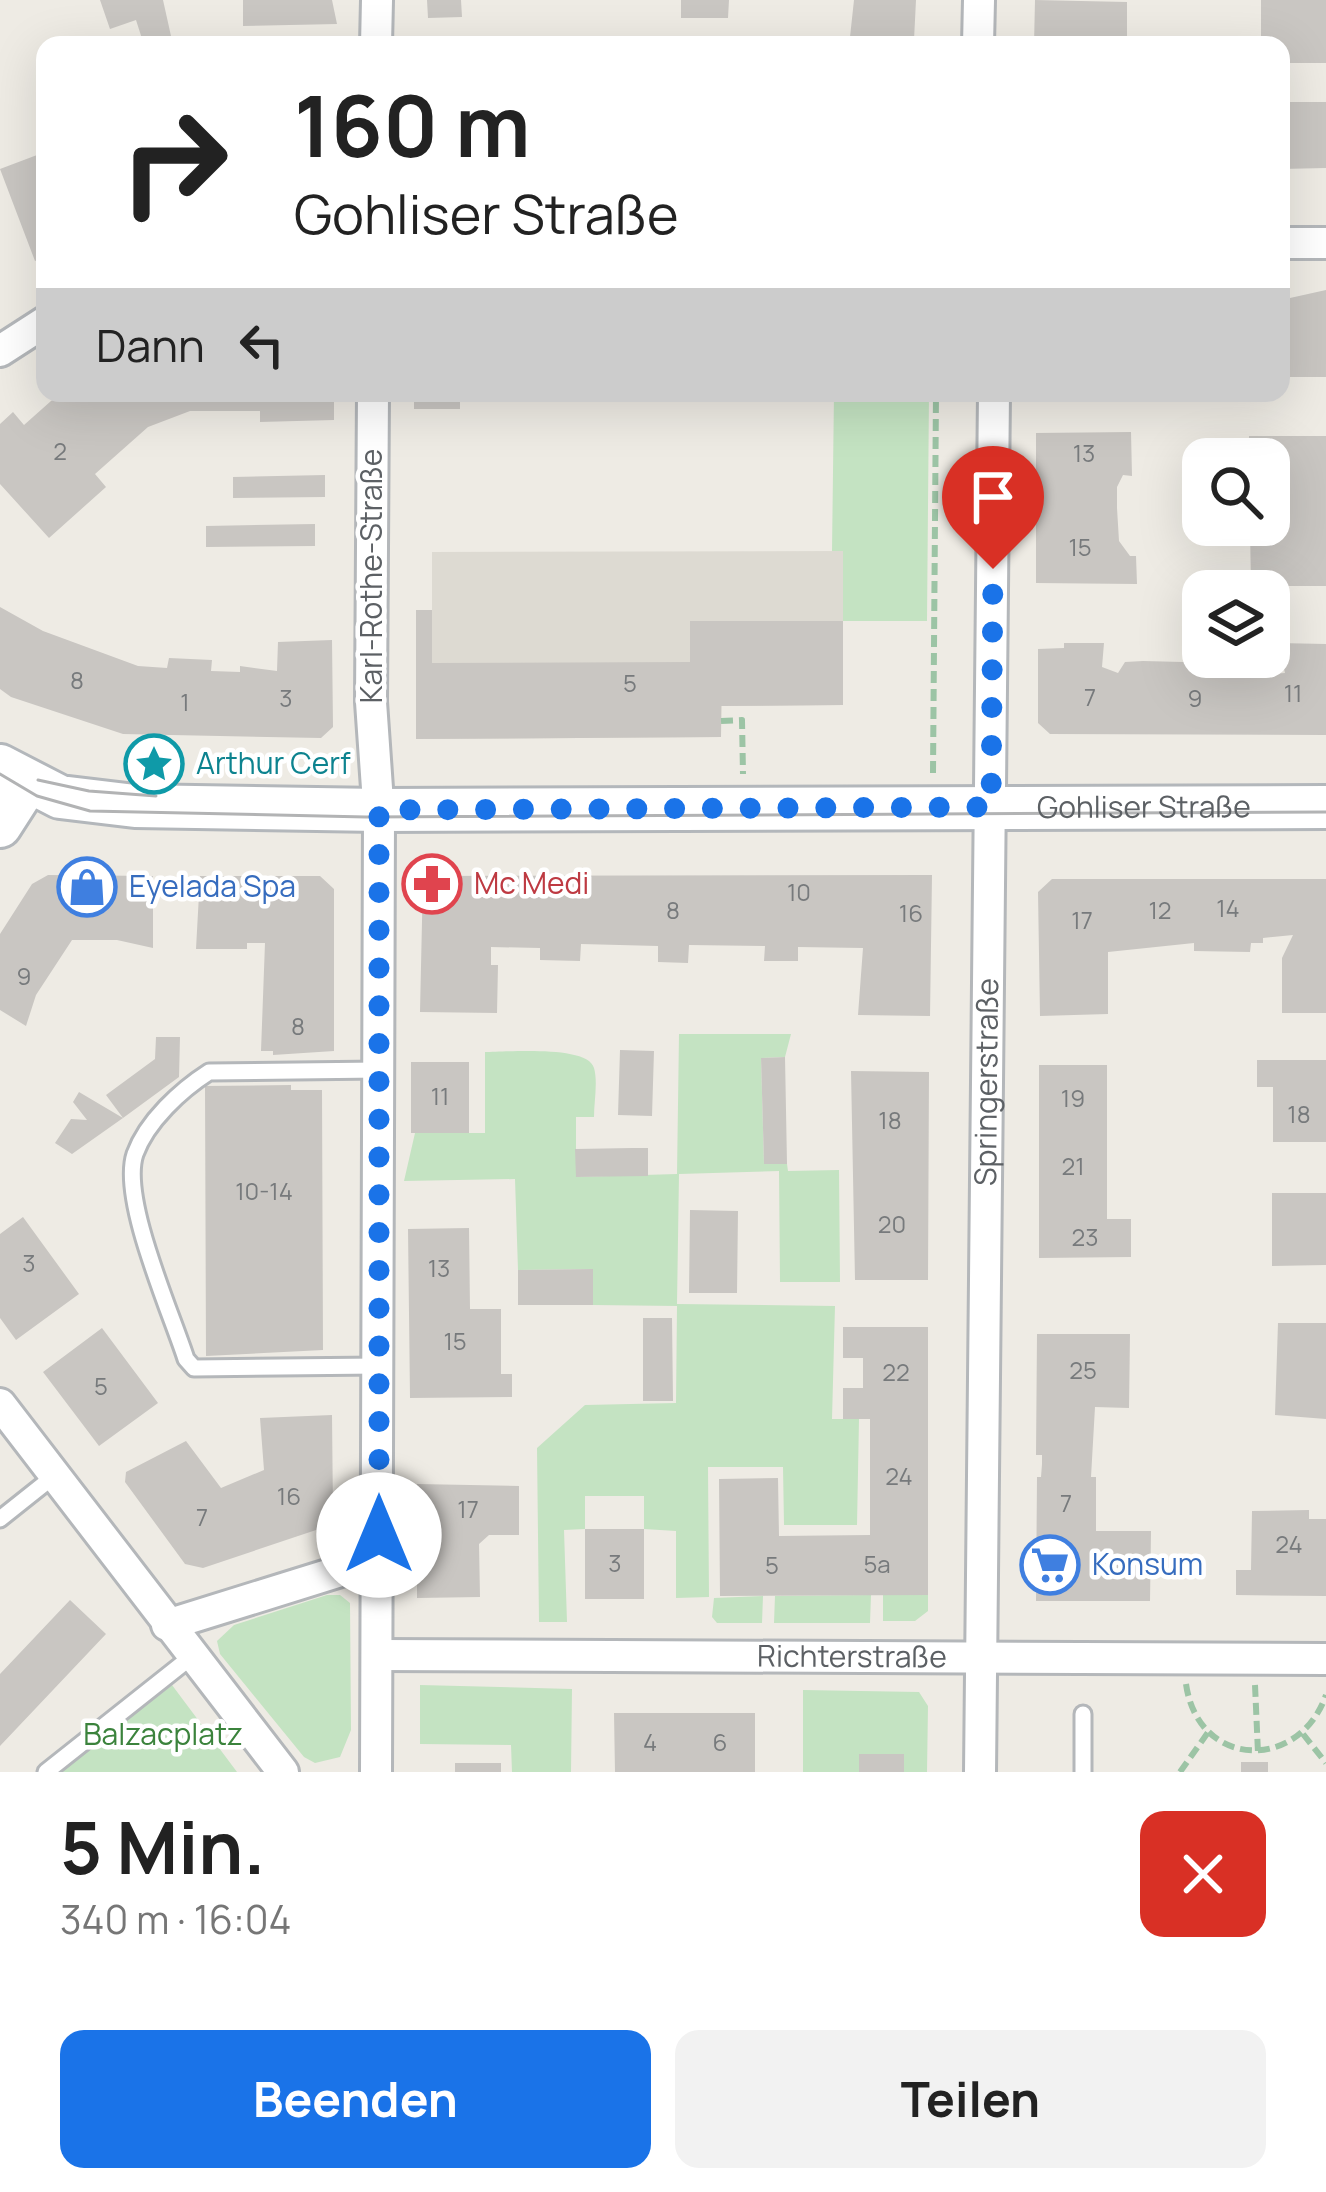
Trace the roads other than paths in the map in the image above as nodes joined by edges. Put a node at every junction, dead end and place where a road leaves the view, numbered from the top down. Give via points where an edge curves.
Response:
1 (376, 0) edge
2 (979, 0) edge
3 (376, 36) edge
4 (978, 36) edge
5 (1290, 243) edge
6 (1326, 243) edge
7 (36, 328) edge
8 (0, 351) edge
9 (373, 402) edge
10 (994, 402) edge
11 (14, 775) edge
12 (991, 807) junction
13 (1326, 807) edge
14 (379, 810) junction
15 (0, 826) edge
16 (379, 1070) junction
17 (379, 1366) junction
18 (0, 1404) edge
19 (54, 1476) junction
20 (0, 1519) edge
21 (379, 1559) junction
22 (166, 1625) junction
23 (378, 1655) junction
24 (191, 1657) junction
25 (982, 1659) junction
26 (1326, 1659) edge
27 (1083, 1714) dead end
28 (373, 1770) edge
29 (46, 1772) edge
30 (283, 1772) edge
31 (980, 1772) edge
32 (1084, 1772) edge

1 - 3 street
2 - 4 street
5 - 6 street
7 - 8 street
9 - 14 street, Karl-Rothe-Straße via 371,702
10 - 12 street, Springerstraße
11 - 14 main road, Gohliser Straße via 89,803
11 - 15 main road
12 - 13 main road, Gohliser Straße
12 - 14 main road, Gohliser Straße
12 - 25 street, Springerstraße
14 - 16 street, Karl-Rothe-Straße
16 - 17 street, Karl-Rothe-Straße
16 - 17 lane via 209,1072 154,1122 135,1154 132,1180 194,1368
17 - 21 street, Karl-Rothe-Straße
18 - 19 street
19 - 20 lane
19 - 22 street
21 - 22 street
21 - 23 street, Karl-Rothe-Straße
22 - 24 street
23 - 25 street, Richterstraße
23 - 28 street, Karl-Rothe-Straße
24 - 29 lane
24 - 30 street
25 - 26 street, Richterstraße
25 - 31 street, Springerstraße
27 - 32 lane

